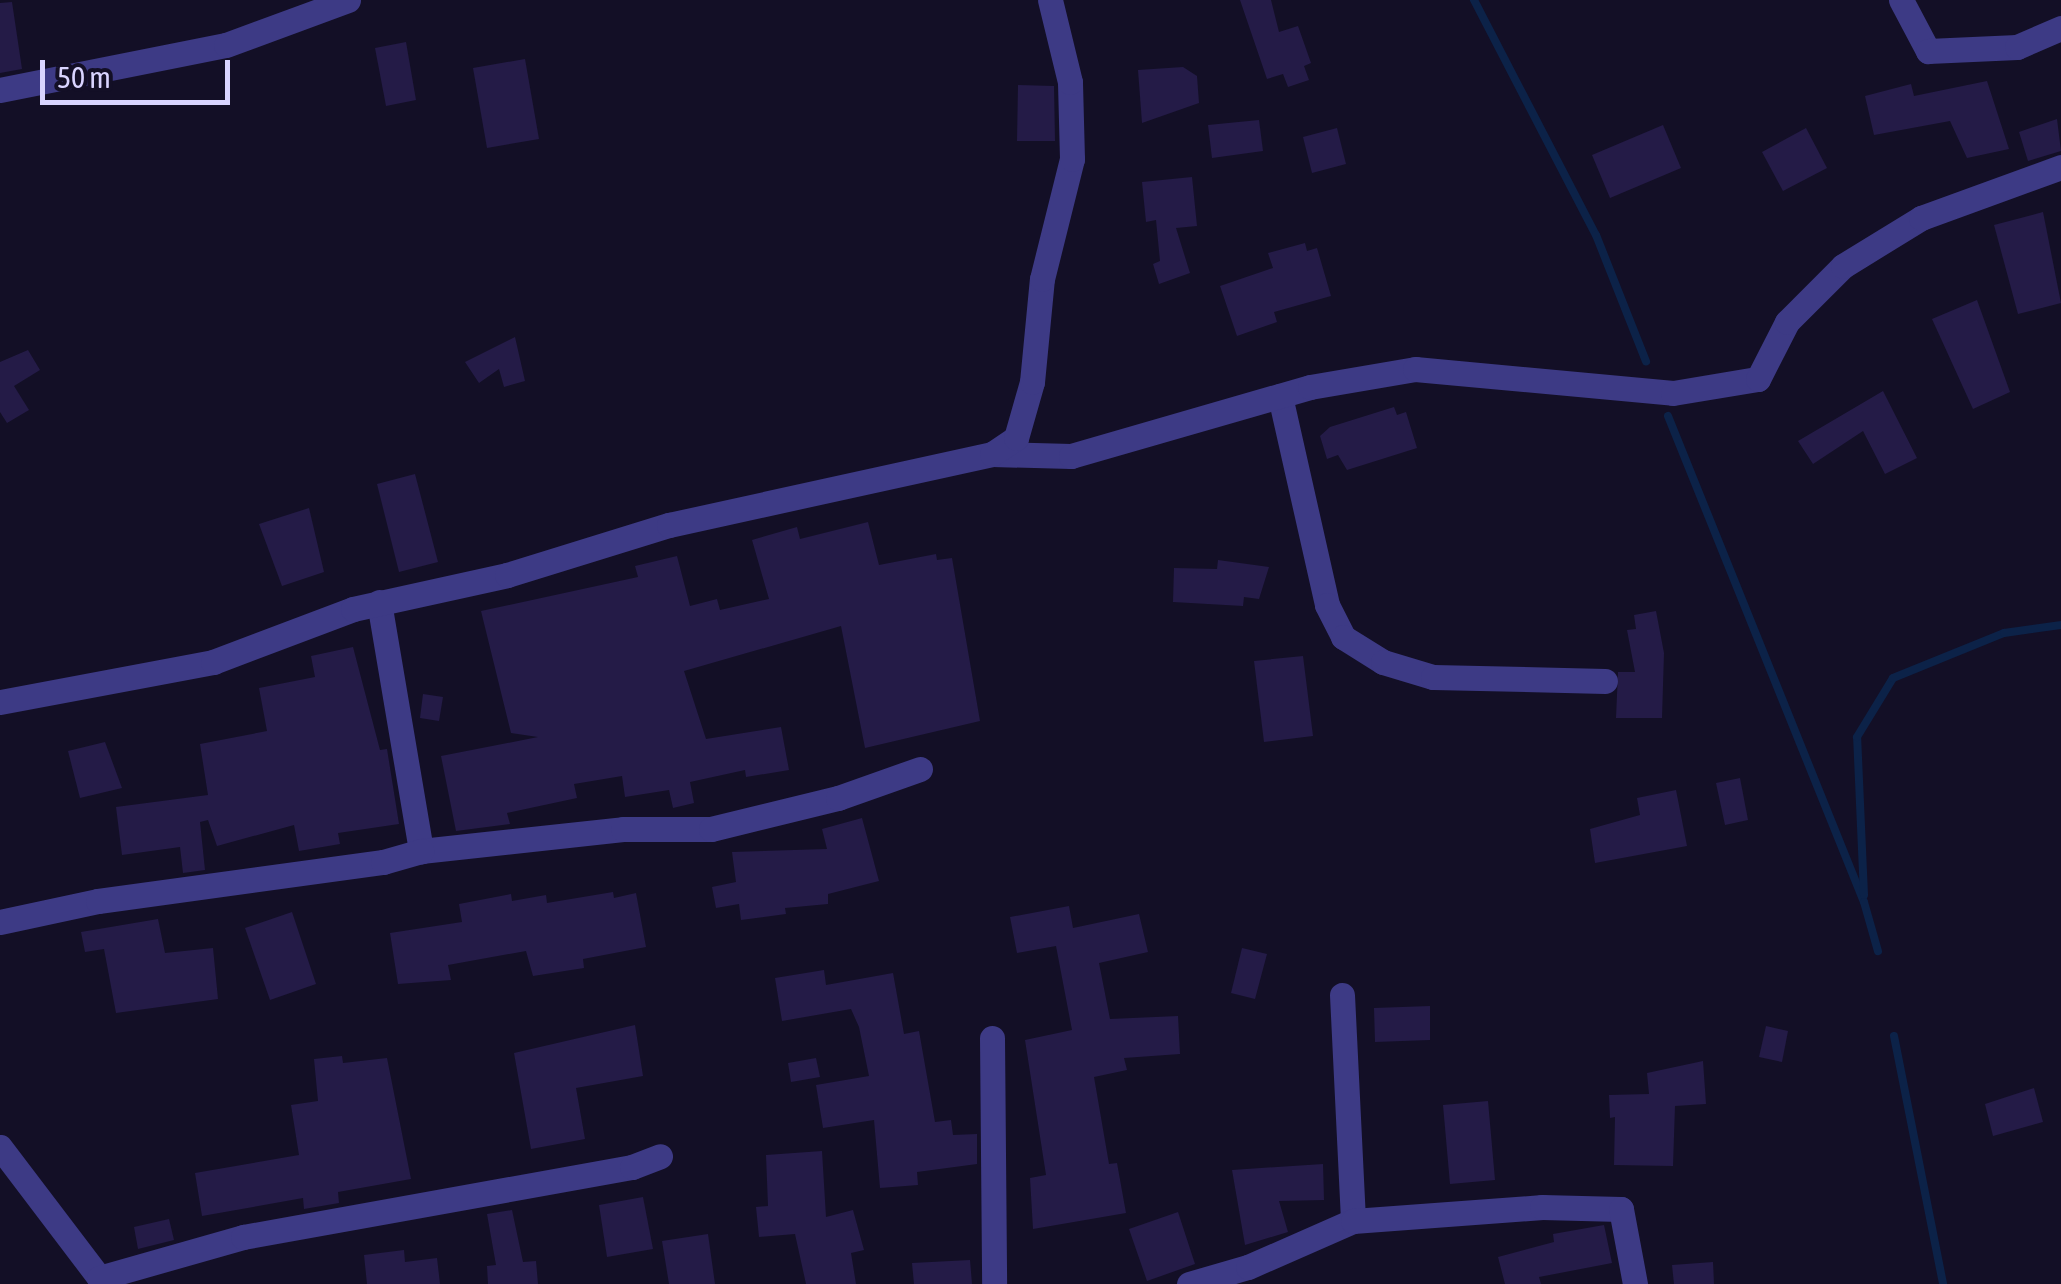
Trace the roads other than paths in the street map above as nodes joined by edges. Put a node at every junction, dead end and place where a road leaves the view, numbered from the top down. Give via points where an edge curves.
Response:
1 (348, 0) edge
2 (1050, 0) edge
3 (1901, 0) edge
4 (2061, 28) edge
5 (0, 90) edge
6 (2061, 166) edge
7 (1280, 396) junction
8 (992, 454) junction
9 (378, 602) junction
10 (1605, 681) dead end
11 (0, 702) edge
12 (920, 769) dead end
13 (421, 851) junction
14 (0, 922) edge
15 (1342, 995) dead end
16 (992, 1038) dead end
17 (0, 1147) edge
18 (660, 1156) dead end
19 (1353, 1221) junction
20 (102, 1281) edge
21 (994, 1284) edge
22 (1189, 1284) edge
23 (1634, 1284) edge

1 - 5 street via 226,45
2 - 8 street via 1070,82 1072,159 1042,279 1025,417 1016,438
3 - 4 street via 1928,51 2017,47
6 - 7 street via 1922,218 1842,266 1788,322 1758,380 1673,392 1415,369
7 - 8 street via 1071,456
7 - 10 street via 1327,605 1343,637 1382,662 1432,677
8 - 9 street via 668,525 508,576
9 - 11 street via 213,662
9 - 13 street
12 - 13 street via 838,798 710,829 623,828
13 - 14 street
15 - 19 street
16 - 21 street
17 - 20 street
18 - 20 street via 632,1167 243,1236
19 - 22 street via 1248,1268
19 - 23 street via 1542,1206 1621,1209

